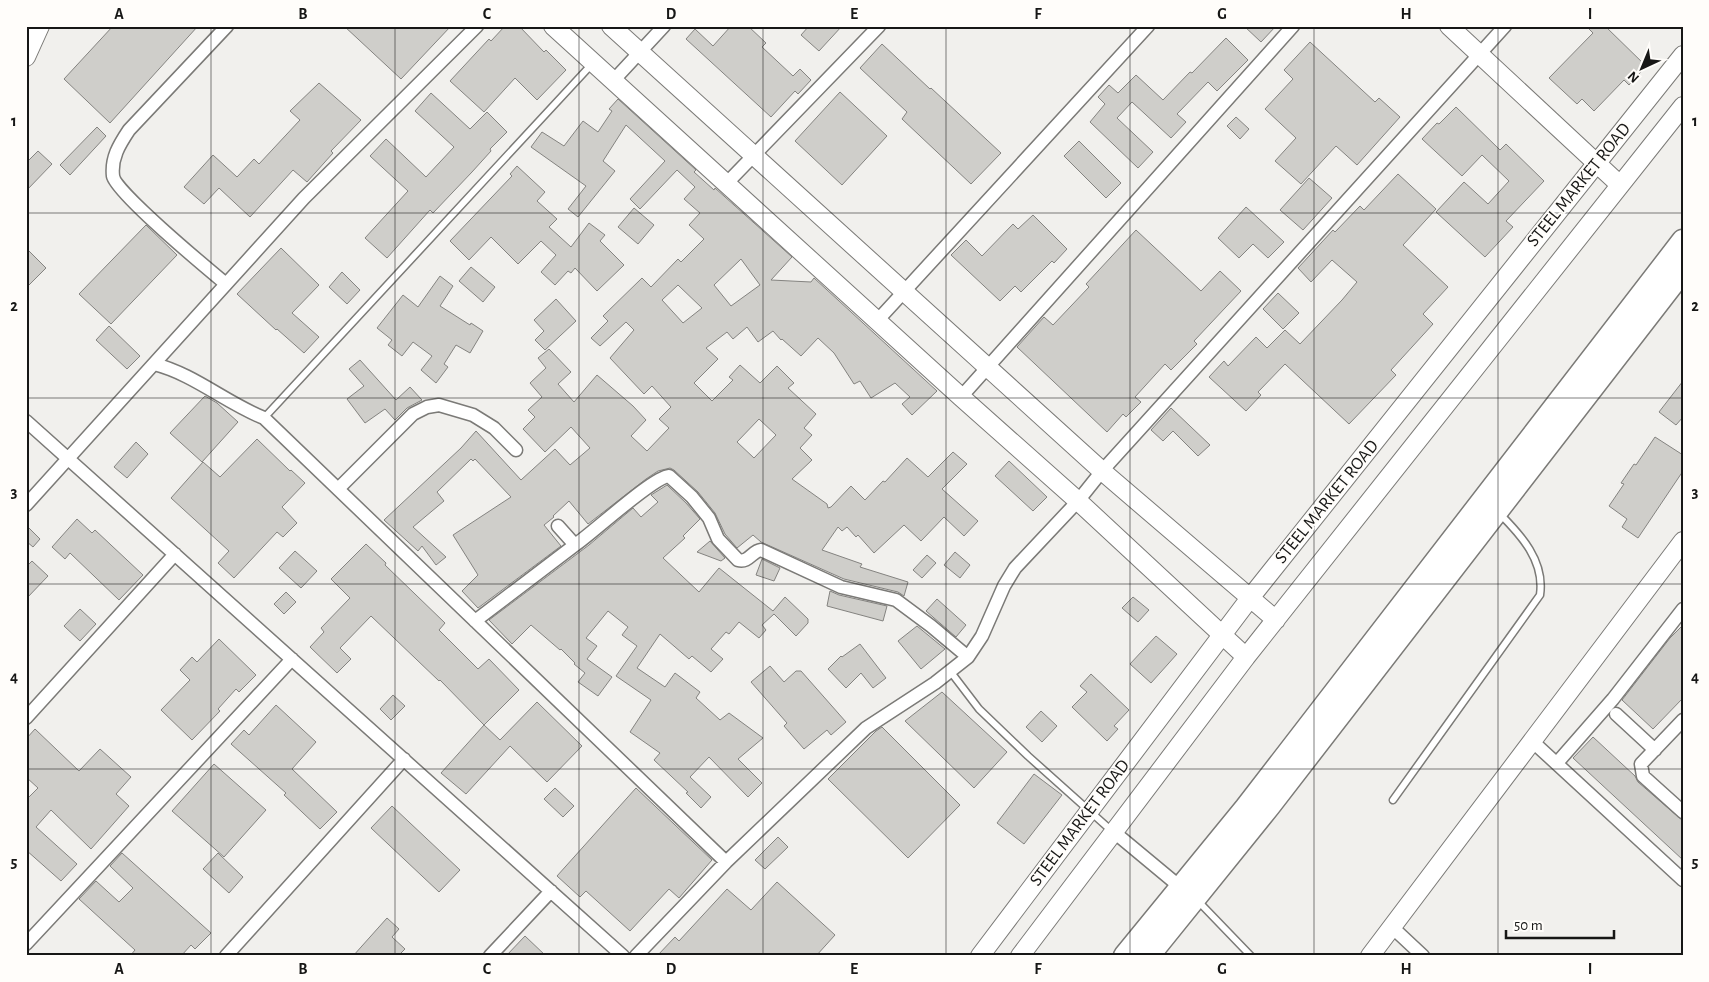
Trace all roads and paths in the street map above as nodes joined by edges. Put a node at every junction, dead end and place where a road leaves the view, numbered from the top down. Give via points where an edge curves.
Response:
1 (40, 26) edge
2 (227, 26) edge
3 (477, 26) edge
4 (553, 26) edge
5 (611, 26) edge
6 (664, 26) edge
7 (879, 26) edge
8 (1148, 26) edge
9 (1293, 26) edge
10 (1448, 26) edge
11 (1505, 26) edge
12 (640, 52) junction
13 (1479, 54) junction
14 (1683, 55) edge
15 (26, 56) edge
16 (593, 63) junction
17 (613, 81) junction
18 (1683, 106) edge
19 (755, 156) junction
20 (1596, 164) junction
21 (726, 184) junction
22 (1620, 185) junction
23 (1683, 241) edge
24 (1683, 270) edge
25 (226, 284) junction
26 (904, 291) junction
27 (877, 321) junction
28 (154, 364) junction
29 (987, 367) junction
30 (961, 397) junction
31 (264, 418) junction
32 (26, 421) edge
33 (516, 450) dead end
34 (68, 459) junction
35 (1102, 471) junction
36 (338, 489) junction
37 (1078, 501) junction
38 (26, 505) edge
39 (1497, 511) junction
40 (558, 526) dead end
41 (1683, 541) edge
42 (575, 545) junction
43 (175, 554) junction
44 (1250, 598) junction
45 (1683, 609) edge
46 (1276, 620) junction
47 (475, 621) junction
48 (1222, 634) junction
49 (968, 657) junction
50 (1246, 657) junction
51 (292, 659) junction
52 (950, 672) junction
53 (1616, 714) dead end
54 (26, 718) edge
55 (1683, 720) edge
56 (1532, 741) junction
57 (1654, 750) junction
58 (404, 759) junction
59 (1557, 763) junction
60 (1393, 800) dead end
61 (1089, 810) junction
62 (1683, 812) edge
63 (1114, 832) junction
64 (726, 862) junction
65 (1683, 880) edge
66 (551, 891) junction
67 (1188, 893) junction
68 (1392, 927) junction
69 (26, 944) edge
70 (226, 956) edge
71 (490, 956) edge
72 (624, 956) edge
73 (636, 956) edge
74 (980, 956) edge
75 (1020, 956) edge
76 (1125, 956) edge
77 (1148, 956) edge
78 (1251, 956) edge
79 (1370, 956) edge
80 (1423, 956) edge

1 - 15 street
2 - 25 street via 129,130 113,161 113,179 127,197
3 - 25 street via 304,198
4 - 16 street
5 - 12 street
6 - 12 street
7 - 19 street
8 - 26 street
9 - 29 street
10 - 13 street
11 - 13 street
12 - 17 street
12 - 19 street
13 - 20 street
13 - 35 street
14 - 20 street, STEEL MARKET ROAD
16 - 17 street
16 - 31 lane
17 - 21 street
18 - 22 street, STEEL MARKET ROAD
19 - 21 street
19 - 26 street
20 - 22 street
20 - 44 street, STEEL MARKET ROAD
21 - 27 street
22 - 46 street, STEEL MARKET ROAD
23 - 67 highway via 1252,800
24 - 39 highway
25 - 28 street
26 - 27 street
26 - 29 street
27 - 30 street
28 - 31 street via 183,373 231,403
28 - 34 street
29 - 30 street
29 - 35 street
30 - 37 street
31 - 36 street
32 - 34 street
33 - 36 street via 494,428 473,415 439,405 427,407 413,414
34 - 38 street
34 - 43 street
35 - 37 street
35 - 44 street
36 - 47 street
37 - 48 street
37 - 49 street via 1015,568 982,636
39 - 60 lane via 1518,532 1537,561 1542,583 1540,595
39 - 67 highway via 1269,806
40 - 42 street
41 - 56 street
42 - 47 street
42 - 49 street via 654,482 669,476 692,497 709,518 718,539 738,560 743,562 761,550 841,587 896,600
43 - 51 street
43 - 54 street
44 - 46 street
44 - 48 street, STEEL MARKET ROAD
45 - 59 street
46 - 50 street, STEEL MARKET ROAD
47 - 64 street
48 - 50 street
48 - 61 street, STEEL MARKET ROAD
49 - 52 street
50 - 63 street, STEEL MARKET ROAD
51 - 58 street
51 - 69 street
52 - 61 lane via 979,708
52 - 64 street via 866,728
53 - 57 street
55 - 57 street
56 - 59 street
56 - 68 street
57 - 62 street via 1640,764 1643,776
58 - 66 street
58 - 70 street
59 - 65 street
61 - 63 lane
61 - 74 street, STEEL MARKET ROAD
63 - 67 street
63 - 75 street, STEEL MARKET ROAD
64 - 73 street
66 - 71 street
66 - 72 street
67 - 76 highway
67 - 77 highway
67 - 78 lane
68 - 79 street
68 - 80 street

